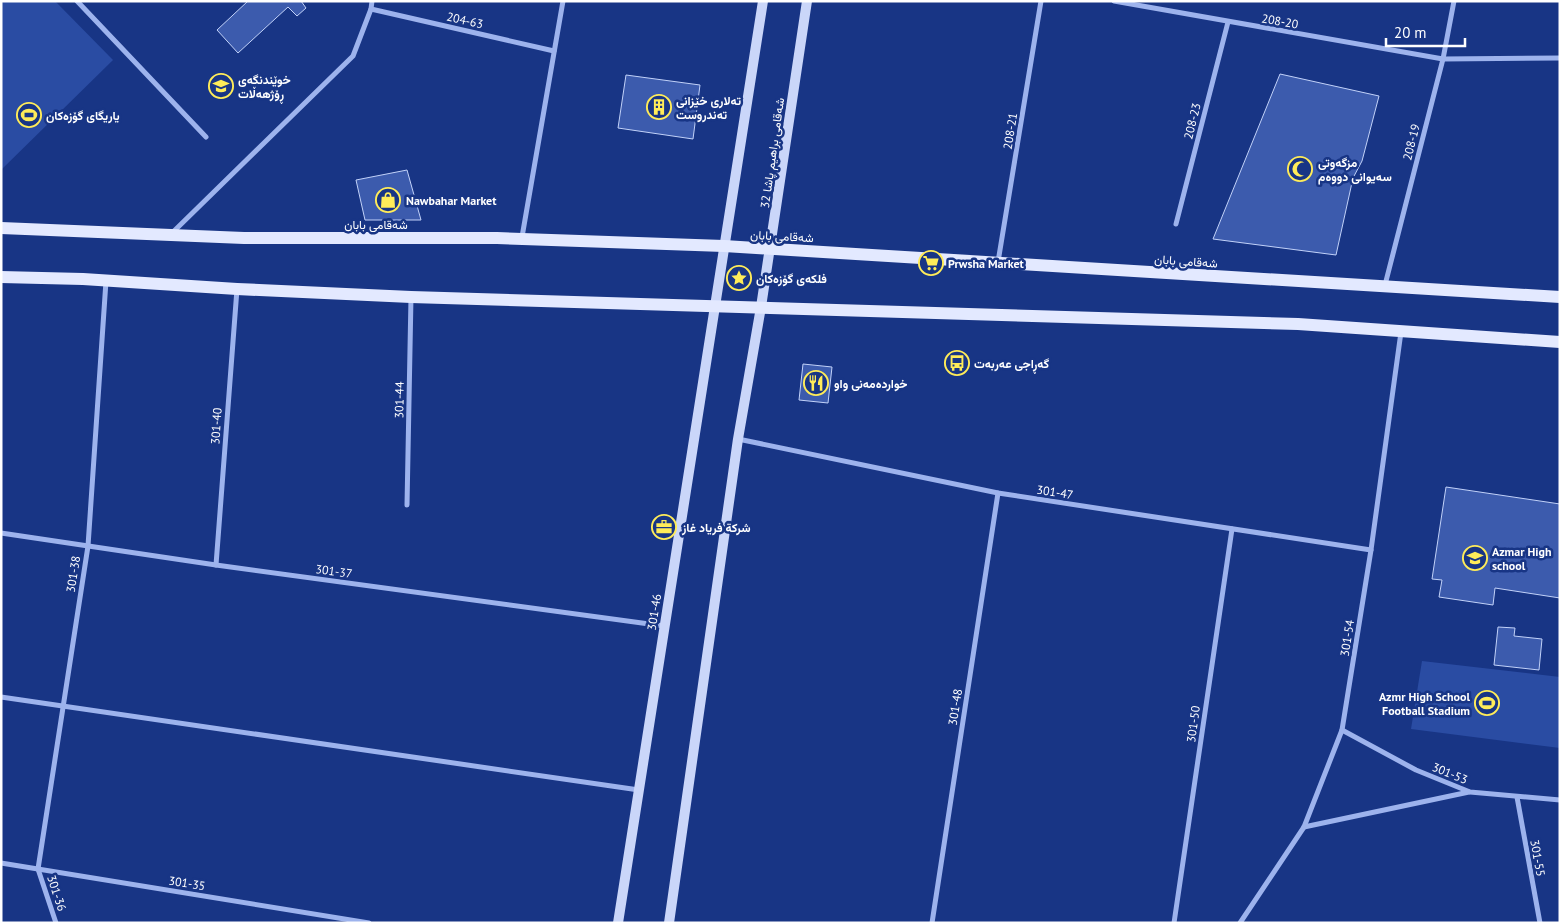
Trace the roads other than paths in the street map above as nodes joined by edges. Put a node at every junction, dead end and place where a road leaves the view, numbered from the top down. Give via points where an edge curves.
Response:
1 (77, 1) edge
2 (372, 1) edge
3 (563, 1) edge
4 (763, 1) edge
5 (807, 1) edge
6 (1041, 1) edge
7 (1114, 1) edge
8 (1454, 1) edge
9 (371, 9) junction
10 (1228, 22) junction
11 (554, 51) junction
12 (1560, 58) edge
13 (1443, 59) junction
14 (206, 137) dead end
15 (1176, 224) dead end
16 (1, 228) edge
17 (169, 236) junction
18 (521, 239) junction
19 (724, 246) junction
20 (770, 248) junction
21 (998, 263) junction
22 (1, 277) edge
23 (106, 281) junction
24 (1384, 287) junction
25 (237, 289) junction
26 (411, 297) junction
27 (1560, 297) edge
28 (715, 305) junction
29 (761, 307) junction
30 (1401, 332) junction
31 (1560, 342) edge
32 (738, 439) junction
33 (998, 494) junction
34 (406, 505) dead end
35 (1232, 529) junction
36 (1, 532) edge
37 (88, 546) junction
38 (1372, 550) junction
39 (216, 565) junction
40 (664, 626) junction
41 (1, 697) edge
42 (63, 706) junction
43 (1342, 730) junction
44 (639, 790) junction
45 (1470, 792) junction
46 (1517, 797) junction
47 (1560, 800) edge
48 (1304, 827) junction
49 (1, 863) edge
50 (38, 869) junction
51 (56, 923) edge
52 (368, 923) edge
53 (618, 923) edge
54 (669, 923) edge
55 (932, 923) edge
56 (1174, 923) edge
57 (1240, 923) edge
58 (1540, 923) edge

1 - 14 street
2 - 9 street
3 - 11 street
4 - 19 main road
5 - 20 main road, شەقامی براهیم پاشا 32
6 - 21 street, 208-21
7 - 10 street, 208-20
8 - 13 street, 208-19
9 - 11 street, 204-63
9 - 17 street via 353,56
10 - 13 street, 208-20
10 - 15 street, 208-23
11 - 18 street
12 - 13 street, 208-20
13 - 24 street, 208-19
16 - 17 main road, شەقامی بابان
17 - 18 main road, شەقامی بابان
18 - 19 main road, شەقامی بابان
19 - 20 main road, شەقامی بابان
19 - 28 main road
20 - 21 main road, شەقامی بابان
20 - 29 main road, شەقامی براهیم پاشا 32
21 - 24 main road, شەقامی بابان
22 - 23 main road
23 - 25 main road
23 - 37 street, 301-38
24 - 27 main road, شەقامی بابان
25 - 26 main road
25 - 39 street, 301-40
26 - 28 main road
26 - 34 street, 301-44
28 - 29 main road
28 - 40 main road, 301-46
29 - 30 main road via 1298,324
29 - 32 main road
30 - 31 main road
30 - 38 street, 301-54
32 - 33 street, 301-47
32 - 54 main road
33 - 35 street, 301-47
33 - 55 street, 301-48
35 - 38 street, 301-47
35 - 56 street, 301-50
36 - 37 street, 301-37
37 - 39 street, 301-37
37 - 42 street, 301-38
38 - 43 street, 301-54
39 - 40 street, 301-37
40 - 44 main road, 301-46
41 - 42 street
42 - 44 street
42 - 50 street, 301-38
43 - 45 street, 301-53 via 1416,770
43 - 48 street, 301-54
44 - 53 main road, 301-46
45 - 46 street, 301-53
45 - 48 street
46 - 47 street, 301-53
46 - 58 street, 301-55
48 - 57 street, 301-54
49 - 50 street, 301-35
50 - 51 street, 301-36
50 - 52 street, 301-35

